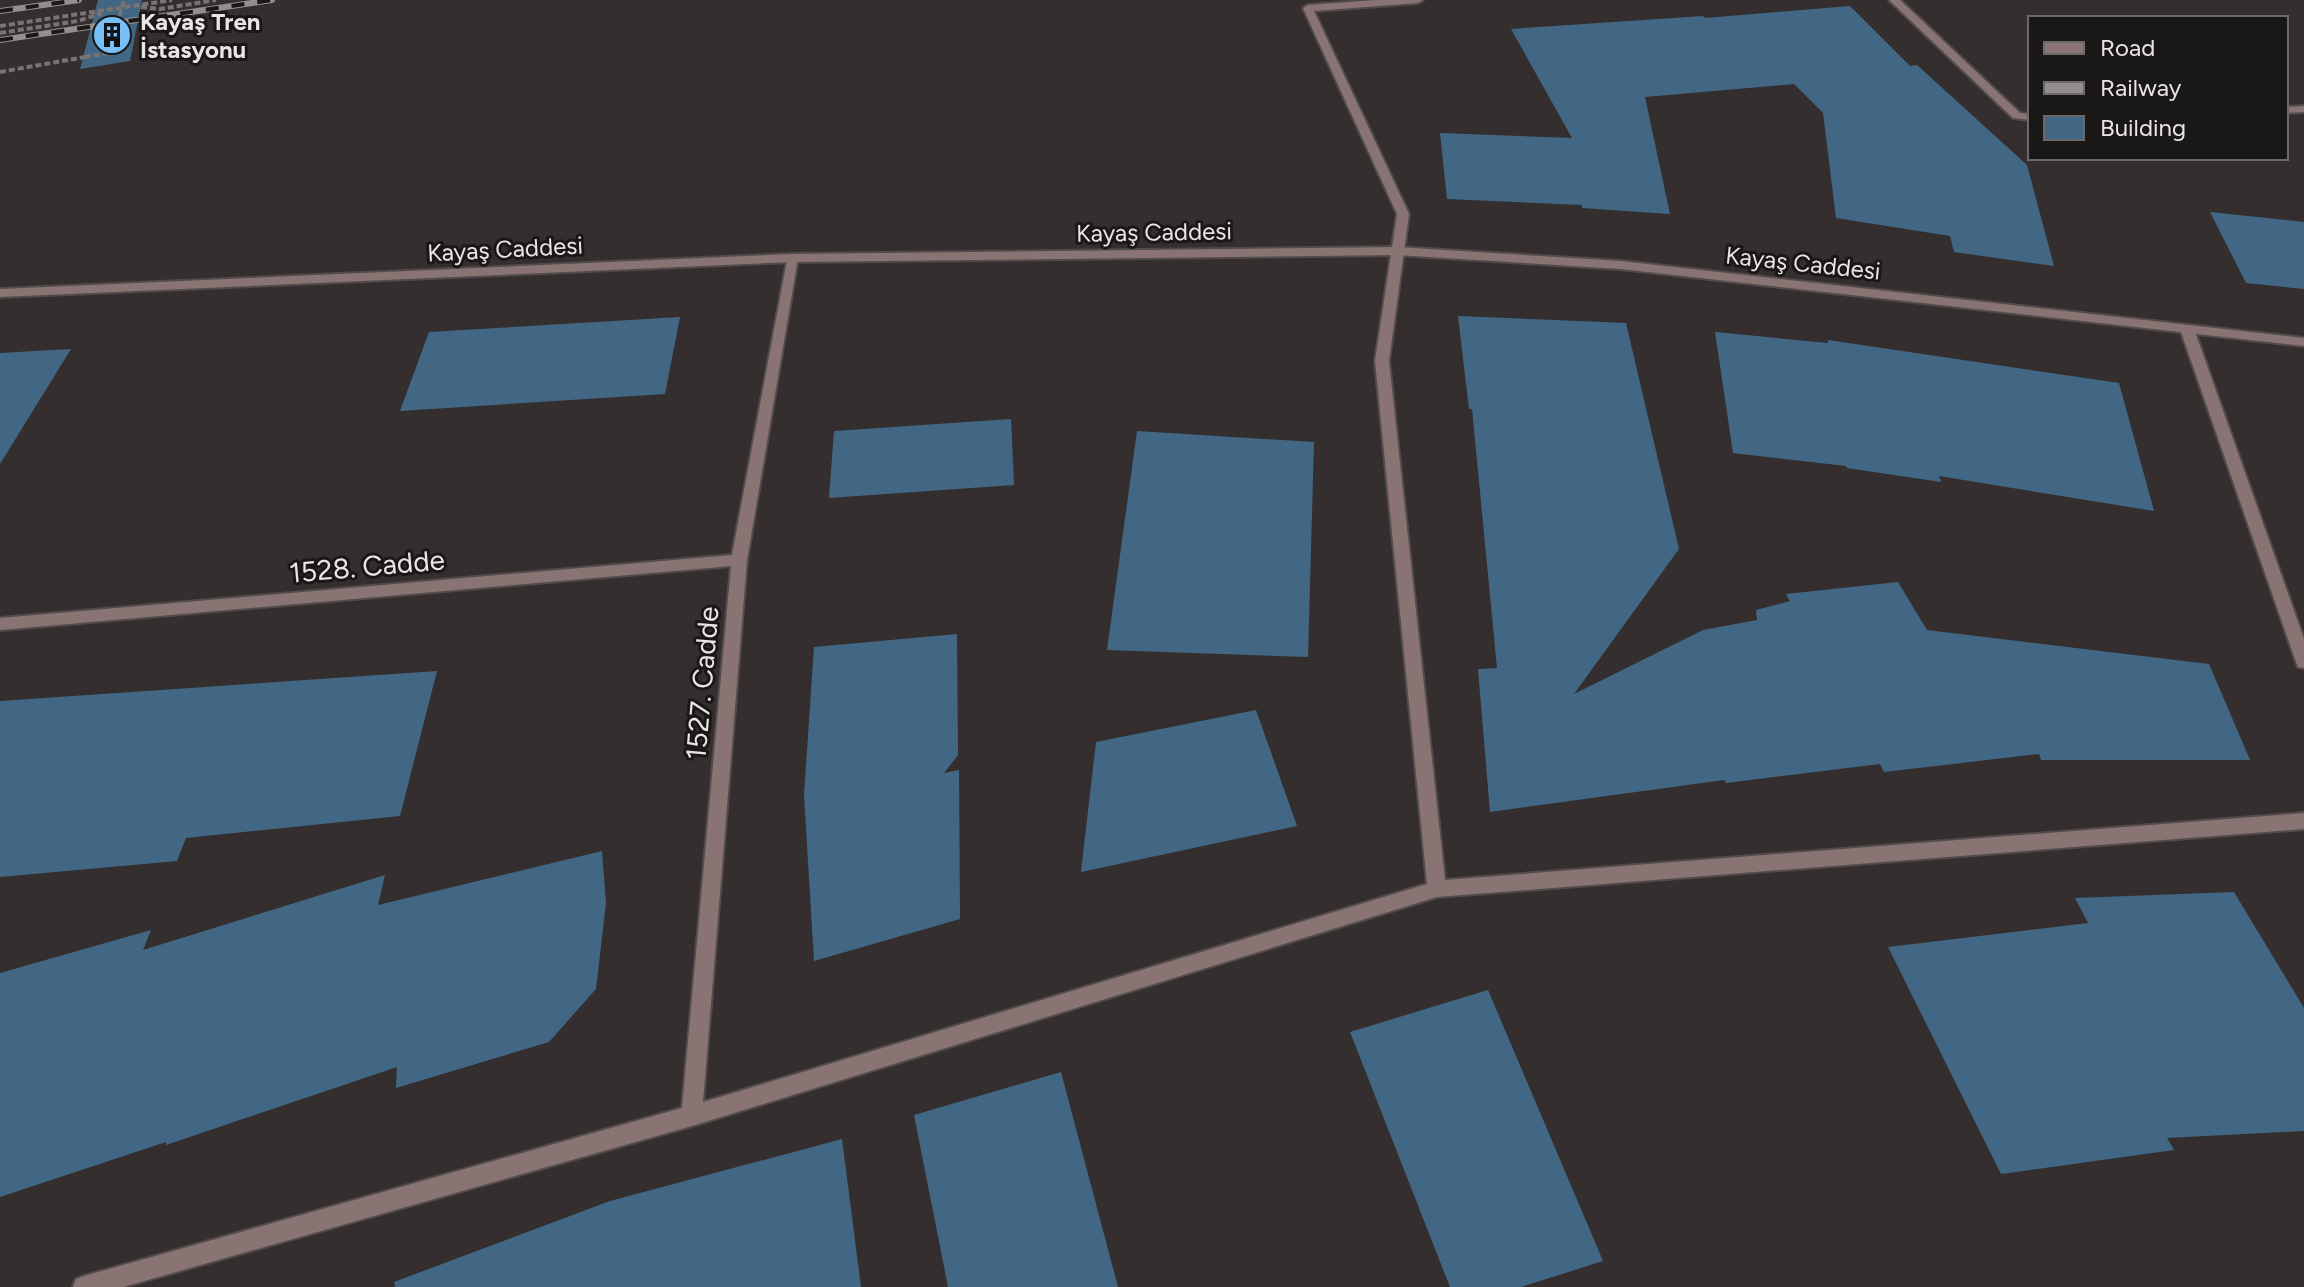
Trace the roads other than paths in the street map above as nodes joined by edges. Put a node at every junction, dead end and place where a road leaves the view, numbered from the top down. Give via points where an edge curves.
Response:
1 (1418, 0) edge
2 (1894, 0) edge
3 (2028, 117) edge
4 (1397, 251) junction
5 (792, 258) junction
6 (0, 293) edge
7 (2187, 329) junction
8 (2304, 342) edge
9 (739, 560) junction
10 (0, 624) edge
11 (2304, 662) edge
12 (2304, 821) edge
13 (1437, 889) junction
14 (692, 1116) junction
15 (84, 1287) edge

1 - 4 street via 1308,8 1403,214
2 - 3 street via 2017,116
4 - 5 street, Kayaş Caddesi
4 - 7 street, Kayaş Caddesi via 1621,265
4 - 13 street via 1382,361
5 - 6 street, Kayaş Caddesi
5 - 9 street, 1527. Cadde
7 - 8 street, Kayaş Caddesi
7 - 11 street
9 - 10 street, 1528. Cadde
9 - 14 street, 1527. Cadde
12 - 13 street
13 - 14 street
14 - 15 street

